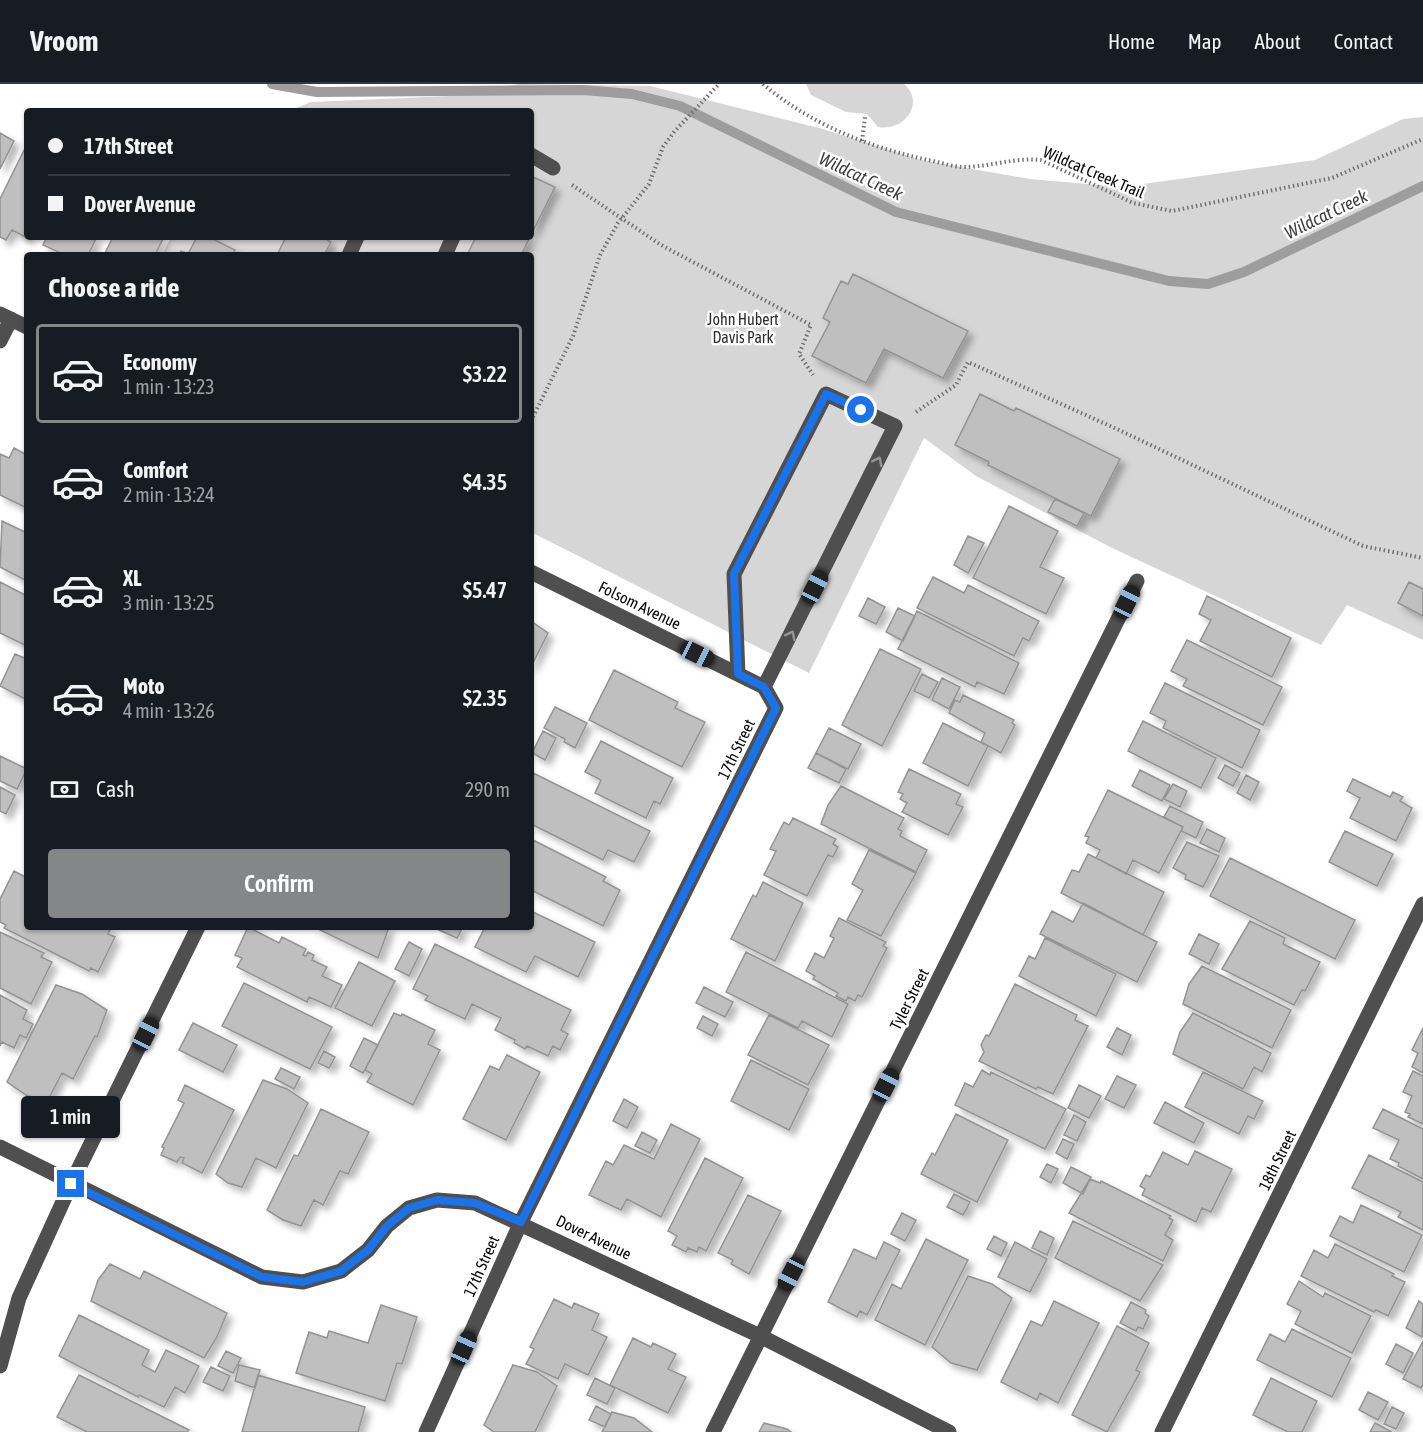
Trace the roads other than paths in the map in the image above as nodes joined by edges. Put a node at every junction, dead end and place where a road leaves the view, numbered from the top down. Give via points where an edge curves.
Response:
1 (534, 157) edge
2 (553, 168) dead end
3 (6, 316) edge
4 (24, 325) edge
5 (0, 341) edge
6 (534, 573) edge
7 (1137, 581) dead end
8 (738, 674) junction
9 (764, 687) junction
10 (1423, 903) edge
11 (197, 930) edge
12 (0, 1148) edge
13 (71, 1184) junction
14 (521, 1222) junction
15 (760, 1336) junction
16 (0, 1366) edge
17 (426, 1432) edge
18 (713, 1432) edge
19 (949, 1432) edge
20 (1162, 1432) edge

1 - 2 street
3 - 4 street
3 - 5 street
6 - 8 street, Folsom Avenue
7 - 15 street, Tyler Street
8 - 9 street, Folsom Avenue
9 -> 8 street via 895,426 826,394 734,574
9 - 14 street, 17th Street via 776,708
10 - 20 street, 18th Street
11 - 13 street
12 - 13 street, Dover Avenue
13 - 14 street, Dover Avenue via 262,1277 303,1282 341,1271 409,1208 437,1200 475,1203
13 - 16 street via 19,1298
14 - 15 street, Dover Avenue
14 - 17 street, 17th Street
15 - 18 street, Tyler Street
15 - 19 street, Dover Avenue

